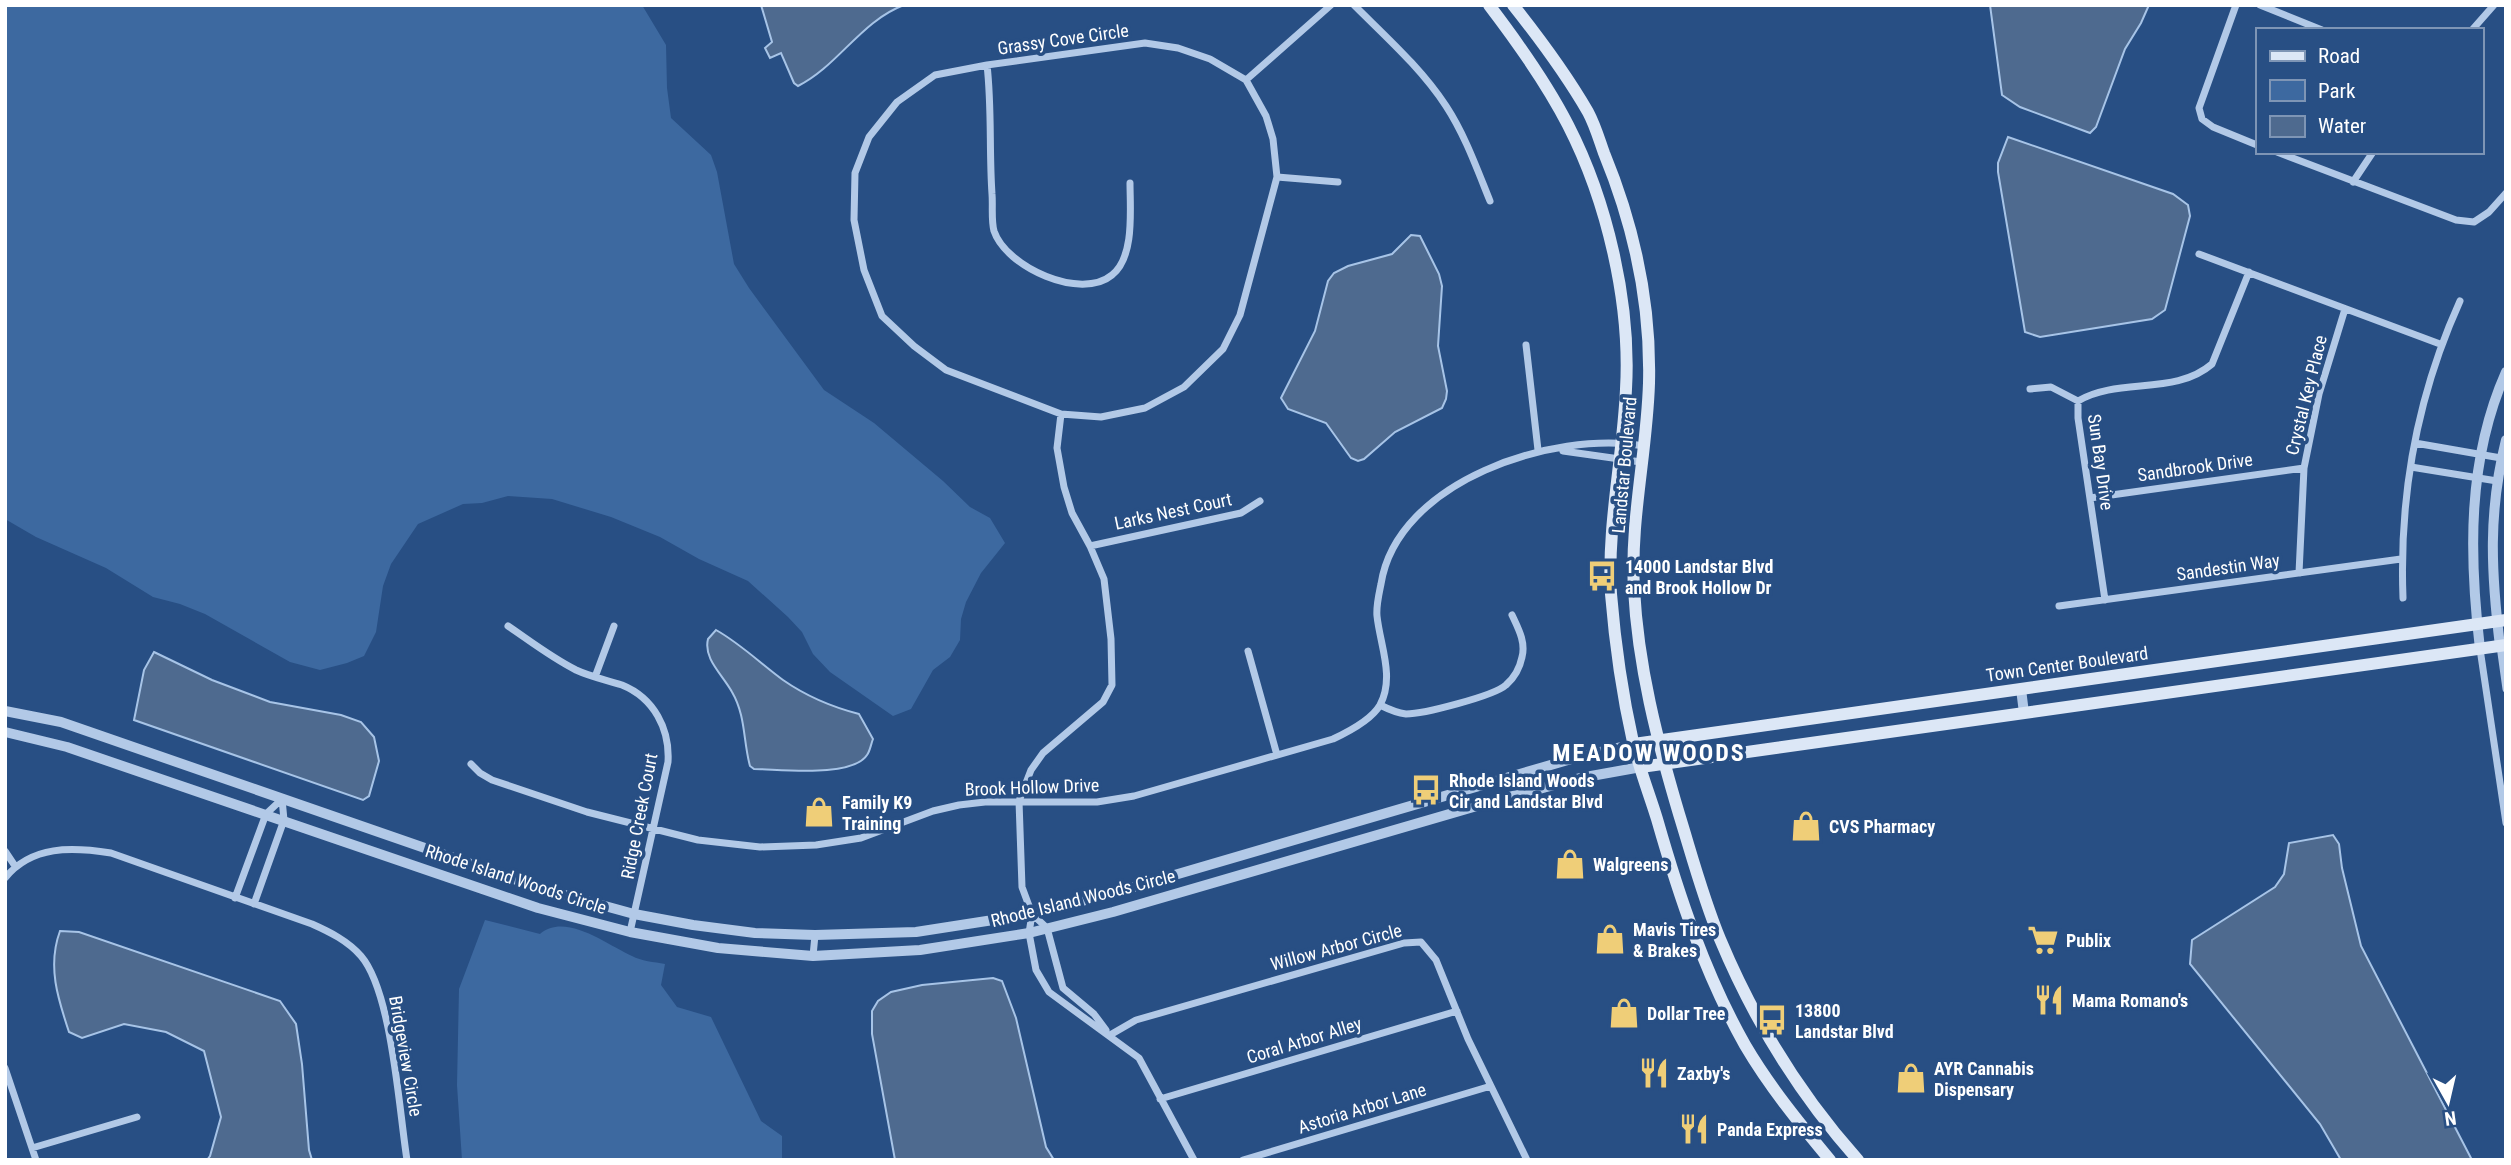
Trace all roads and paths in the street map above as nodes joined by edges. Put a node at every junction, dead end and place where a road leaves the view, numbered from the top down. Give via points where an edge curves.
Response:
1 (1331, 5) edge
2 (1354, 5) edge
3 (1489, 5) edge
4 (1513, 5) edge
5 (2236, 5) edge
6 (2260, 5) edge
7 (2494, 5) edge
8 (2317, 28) edge
9 (2474, 28) edge
10 (987, 65) junction
11 (1246, 80) junction
12 (2256, 145) edge
13 (2282, 154) edge
14 (2372, 154) edge
15 (1277, 177) junction
16 (1338, 182) dead end
17 (2353, 182) junction
18 (1130, 183) dead end
19 (2506, 193) edge
20 (1490, 201) dead end
21 (2199, 254) dead end
22 (2249, 272) junction
23 (2460, 301) dead end
24 (2345, 309) junction
25 (2440, 344) junction
26 (1526, 345) dead end
27 (2506, 372) edge
28 (2030, 389) dead end
29 (2078, 401) junction
30 (1061, 414) junction
31 (2506, 440) edge
32 (1623, 442) junction
33 (2415, 443) junction
34 (1644, 446) junction
35 (1538, 450) junction
36 (2480, 455) junction
37 (2501, 458) junction
38 (1621, 459) junction
39 (1641, 462) junction
40 (2304, 467) junction
41 (2411, 467) junction
42 (2476, 478) junction
43 (2497, 481) junction
44 (2090, 498) junction
45 (1261, 501) dead end
46 (1090, 546) junction
47 (2402, 559) junction
48 (2299, 573) junction
49 (2403, 598) dead end
50 (2105, 600) junction
51 (2059, 606) dead end
52 (1512, 615) dead end
53 (2501, 620) edge
54 (2477, 624) junction
55 (508, 626) dead end
56 (614, 626) dead end
57 (2503, 645) edge
58 (2480, 649) junction
59 (1248, 651) dead end
60 (594, 677) junction
61 (2021, 688) junction
62 (2506, 689) edge
63 (1380, 705) junction
64 (5, 710) edge
65 (2024, 713) junction
66 (5, 732) edge
67 (1658, 739) junction
68 (1634, 744) junction
69 (1278, 755) junction
70 (471, 764) dead end
71 (1664, 764) junction
72 (1641, 767) junction
73 (282, 799) junction
74 (1018, 801) junction
75 (266, 814) junction
76 (284, 820) junction
77 (2506, 824) edge
78 (654, 830) junction
79 (5, 851) edge
80 (15, 866) junction
81 (5, 878) edge
82 (235, 898) junction
83 (254, 904) junction
84 (634, 914) junction
85 (1032, 914) junction
86 (1047, 928) junction
87 (630, 932) junction
88 (1029, 933) junction
89 (815, 935) junction
90 (813, 956) junction
91 (1457, 1011) junction
92 (1110, 1035) junction
93 (5, 1068) edge
94 (1491, 1086) junction
95 (1160, 1099) junction
96 (137, 1117) dead end
97 (32, 1148) junction
98 (36, 1160) edge
99 (407, 1160) edge
100 (1194, 1160) edge
101 (1243, 1160) edge
102 (1527, 1160) edge
103 (1830, 1160) edge
104 (1858, 1160) edge

1 - 11 street
2 - 20 street via 1405,55 1446,106
3 - 32 main road, Landstar Boulevard via 1533,65 1569,126 1598,198 1619,280 1628,350
4 - 34 main road, Landstar Boulevard via 1552,54 1589,115 1621,194 1642,283 1648,334
5 - 12 street via 2199,108 2202,119 2213,127
6 - 8 street
7 - 9 street
10 - 11 street, Grassy Cove Circle via 1145,43 1210,59
10 - 18 street via 994,231 1006,251 1025,267 1072,284 1092,284 1112,275 1124,258 1130,230
10 - 30 street, Grassy Cove Circle via 935,75 897,102 869,137 855,173 853,220 864,270 882,316 914,346 947,370
11 - 15 street, Grassy Cove Circle via 1266,116
13 - 17 street
14 - 17 street
15 - 16 street
15 - 30 street, Grassy Cove Circle via 1240,315 1223,349 1184,387 1144,408 1101,417
17 - 19 street via 2456,220 2474,222
21 - 22 street
22 - 24 street
22 - 29 street, Sun Bay Drive via 2212,364 2201,374 2095,391
23 - 25 street
24 - 25 street
24 - 40 street, Crystal Key Place via 2319,394
25 - 33 street
26 - 35 street
27 - 36 street
28 - 29 street via 2050,387
29 - 44 street, Sun Bay Drive
30 - 46 street via 1057,448 1064,487
31 - 37 street
32 - 34 street
32 - 35 street
32 - 38 main road, Landstar Boulevard
33 - 36 street
33 - 41 street
34 - 39 main road, Landstar Boulevard
35 - 38 street
35 - 63 street via 1489,468 1442,494 1414,518 1393,548 1381,580 1377,614 1387,676
36 - 37 street
36 - 42 street
37 - 43 street
38 - 39 street
38 - 68 main road, Landstar Boulevard via 1611,591
39 - 67 main road, Landstar Boulevard via 1634,586 1641,663
40 - 44 street, Sandbrook Drive
40 - 48 street, Crystal Key Place
41 - 42 street
41 - 47 street
42 - 43 street
42 - 54 street via 2472,542
43 - 53 street via 2492,520
44 - 50 street, Sun Bay Drive
45 - 46 street, Larks Nest Court via 1241,513
46 - 74 street via 1104,579 1112,685 1103,702 1043,753
47 - 48 street, Sandestin Way
47 - 49 street
48 - 50 street, Sandestin Way
50 - 51 street, Sandestin Way
52 - 63 street via 1523,640 1523,655 1505,686 1424,712 1404,714
53 - 54 main road, Town Center Boulevard
53 - 57 street
54 - 58 street
54 - 61 main road, Town Center Boulevard
55 - 60 street, Ridge Creek Court via 568,666
56 - 60 street
57 - 58 main road
57 - 62 street
58 - 65 main road
58 - 77 street
59 - 69 street
60 - 78 street, Ridge Creek Court via 642,696 664,726 668,762
61 - 65 street
61 - 67 main road, Town Center Boulevard
63 - 69 street, Brook Hollow Drive via 1354,729
64 - 73 street, Rhode Island Woods Circle via 61,722
65 - 71 main road
66 - 75 street, Rhode Island Woods Circle via 67,747
67 - 68 main road, Town Center Boulevard
67 - 71 main road, Landstar Boulevard
68 - 72 main road, Landstar Boulevard
68 - 85 street, Rhode Island Woods Circle
69 - 74 street, Brook Hollow Drive via 1134,796 1097,802
70 - 78 street, Brook Hollow Drive via 492,780
71 - 72 main road
71 - 104 main road, Landstar Boulevard via 1695,871 1742,986 1797,1080
72 - 86 street, Rhode Island Woods Circle via 1494,801
72 - 103 main road, Landstar Boulevard via 1705,962 1745,1045
73 - 75 street
73 - 76 street
73 - 84 street, Rhode Island Woods Circle via 543,888
74 - 78 street, Brook Hollow Drive via 933,811 861,838 816,845 760,847
74 - 85 street via 1022,887
75 - 76 street, Rhode Island Woods Circle
75 - 82 street
76 - 83 street
76 - 87 street, Rhode Island Woods Circle via 538,908
78 - 84 street, Ridge Creek Court
79 - 80 street
80 - 81 street, Bridgeview Circle
80 - 82 street, Bridgeview Circle via 49,850 79,848 111,853
82 - 83 street, Bridgeview Circle
83 - 99 street, Bridgeview Circle via 339,937 362,957 377,982
84 - 87 street, Ridge Creek Court
84 - 89 street, Rhode Island Woods Circle via 755,933
85 - 86 street
85 - 88 street
85 - 89 street, Rhode Island Woods Circle via 916,932
86 - 88 street, Rhode Island Woods Circle
86 - 92 street via 1063,988 1094,1014
87 - 90 street, Rhode Island Woods Circle via 718,948
88 - 90 street, Rhode Island Woods Circle via 920,950
88 - 92 street via 1036,970 1049,992
89 - 90 street
91 - 92 street, Willow Arbor Circle via 1436,960 1421,942 1404,943 1136,1020
91 - 94 street, Willow Arbor Circle
91 - 95 street, Coral Arbor Alley
92 - 95 street via 1139,1058
93 - 97 street
94 - 101 street, Astoria Arbor Lane
94 - 102 street, Willow Arbor Circle
95 - 100 street
96 - 97 street
97 - 98 street

